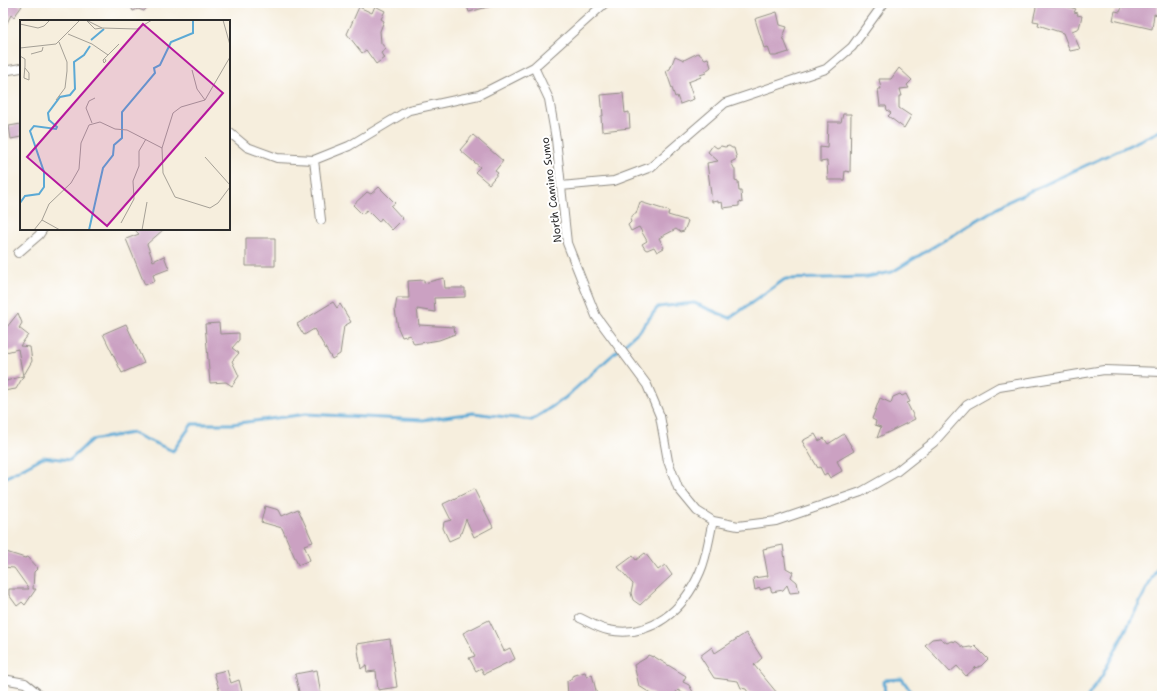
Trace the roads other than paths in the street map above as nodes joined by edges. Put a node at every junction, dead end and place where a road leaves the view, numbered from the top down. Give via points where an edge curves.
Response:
1 (605, 3) edge
2 (884, 3) edge
3 (534, 67) junction
4 (20, 68) edge
5 (3, 71) edge
6 (230, 133) edge
7 (314, 160) junction
8 (561, 186) junction
9 (321, 220) dead end
10 (42, 230) edge
11 (18, 253) dead end
12 (1162, 372) edge
13 (713, 521) junction
14 (580, 618) dead end
15 (3, 679) edge
16 (41, 696) edge

1 - 3 street
2 - 8 street via 852,47 826,69 724,102 651,167 614,181
3 - 7 street via 479,95 408,110 348,146
3 - 8 street, North Camino Sumo via 549,99
4 - 5 street
6 - 7 street via 248,147 277,158
7 - 9 street
8 - 13 street, North Camino Sumo via 567,243 596,316 647,385 660,416 668,461 678,488 697,511
10 - 11 street
12 - 13 street, North Camino Sumo via 1104,370 999,387 967,405 934,442 896,472 861,492 776,521 738,526
13 - 14 street via 701,570 684,600 666,618 651,626 618,632 606,630
15 - 16 street via 26,683

